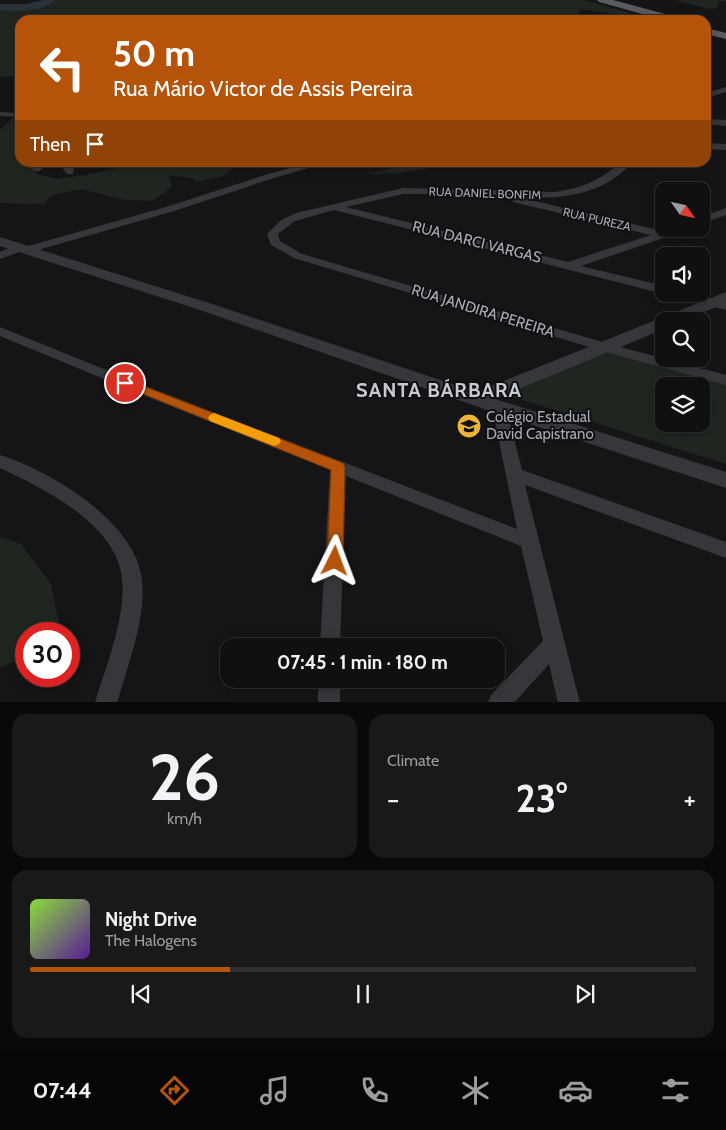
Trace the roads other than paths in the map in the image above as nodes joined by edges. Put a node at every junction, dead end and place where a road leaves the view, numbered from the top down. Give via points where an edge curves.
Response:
1 (594, 0) edge
2 (602, 0) edge
3 (649, 15) edge
4 (658, 15) edge
5 (711, 31) edge
6 (726, 35) edge
7 (726, 89) edge
8 (711, 94) edge
9 (0, 114) edge
10 (15, 115) edge
11 (711, 121) edge
12 (726, 122) edge
13 (711, 146) edge
14 (726, 147) edge
15 (306, 167) edge
16 (622, 167) edge
17 (502, 195) junction
18 (334, 207) junction
19 (726, 211) edge
20 (710, 217) edge
21 (290, 218) joint
22 (655, 233) edge
23 (655, 238) edge
24 (0, 241) edge
25 (23, 249) junction
26 (0, 256) edge
27 (571, 265) junction
28 (655, 288) edge
29 (722, 302) edge
30 (694, 312) edge
31 (655, 327) edge
32 (0, 331) edge
33 (604, 347) junction
34 (726, 380) edge
35 (477, 399) junction
36 (500, 407) junction
37 (0, 461) edge
38 (338, 467) junction
39 (514, 474) junction
40 (726, 480) edge
41 (529, 541) junction
42 (726, 550) edge
43 (330, 638) edge
44 (554, 644) junction
45 (329, 688) edge
46 (106, 702) edge
47 (329, 702) edge
48 (500, 702) edge
49 (569, 702) edge

1 - 3 highway
2 - 4 highway
5 - 6 highway
7 - 8 street
9 - 10 street
11 - 12 street
13 - 14 street
15 - 25 street via 170,209
16 - 17 street, RUA DANIEL BONFIM via 604,181 578,192
17 - 18 street, RUA DANIEL BONFIM via 403,191
17 - 22 street, RUA PUREZA
18 - 21 street, RUA DARCI VARGAS
18 - 27 street, RUA DARCI VARGAS
19 - 20 street
21 - 33 street, RUA JANDIRA PEREIRA via 272,234 275,243 298,256
23 - 27 street
24 - 25 street
25 - 26 street
25 - 35 street
27 - 28 street, RUA DARCI VARGAS
29 - 30 street
31 - 33 street
32 - 38 street
33 - 34 street, RUA JANDIRA PEREIRA
33 - 35 street
35 - 36 street
36 - 39 street
36 - 40 street
37 - 46 street via 88,510 128,555 132,578 131,606
38 - 41 street
38 - 43 street
39 - 41 street
39 - 42 street
41 - 44 street
44 - 48 street
44 - 49 street
45 - 47 street

